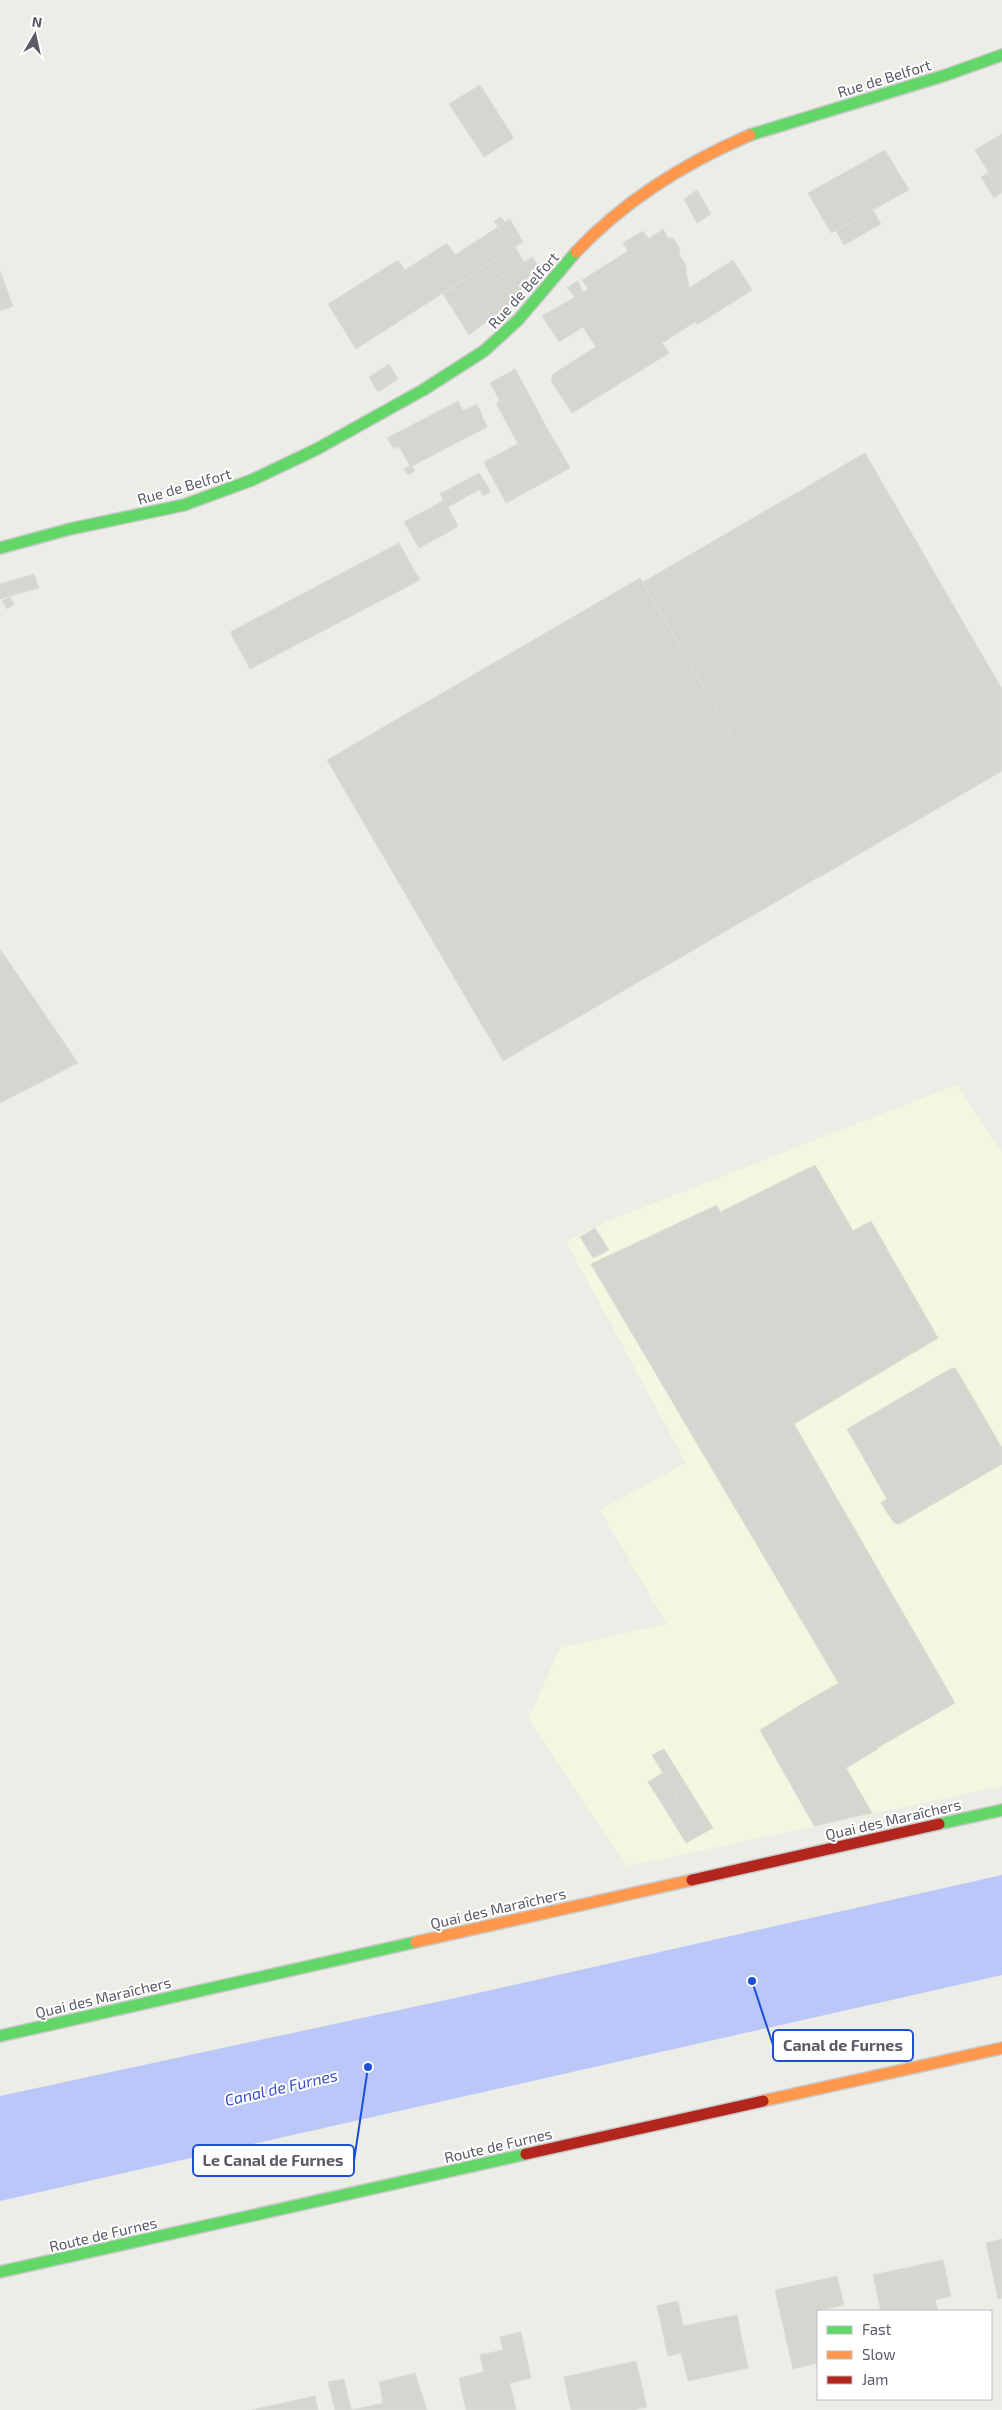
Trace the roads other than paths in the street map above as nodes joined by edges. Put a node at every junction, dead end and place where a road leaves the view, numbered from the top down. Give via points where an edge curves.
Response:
1 (1002, 54) edge
2 (0, 548) edge
3 (1002, 1810) edge
4 (0, 2036) edge
5 (1002, 2048) edge
6 (0, 2272) edge

1 - 2 street, Rue de Belfort via 946,75 751,135 683,166 598,232 569,260 526,313 484,351 420,393 286,466 184,505
3 - 4 street, Quai des Maraîchers
5 - 6 street, Route de Furnes

